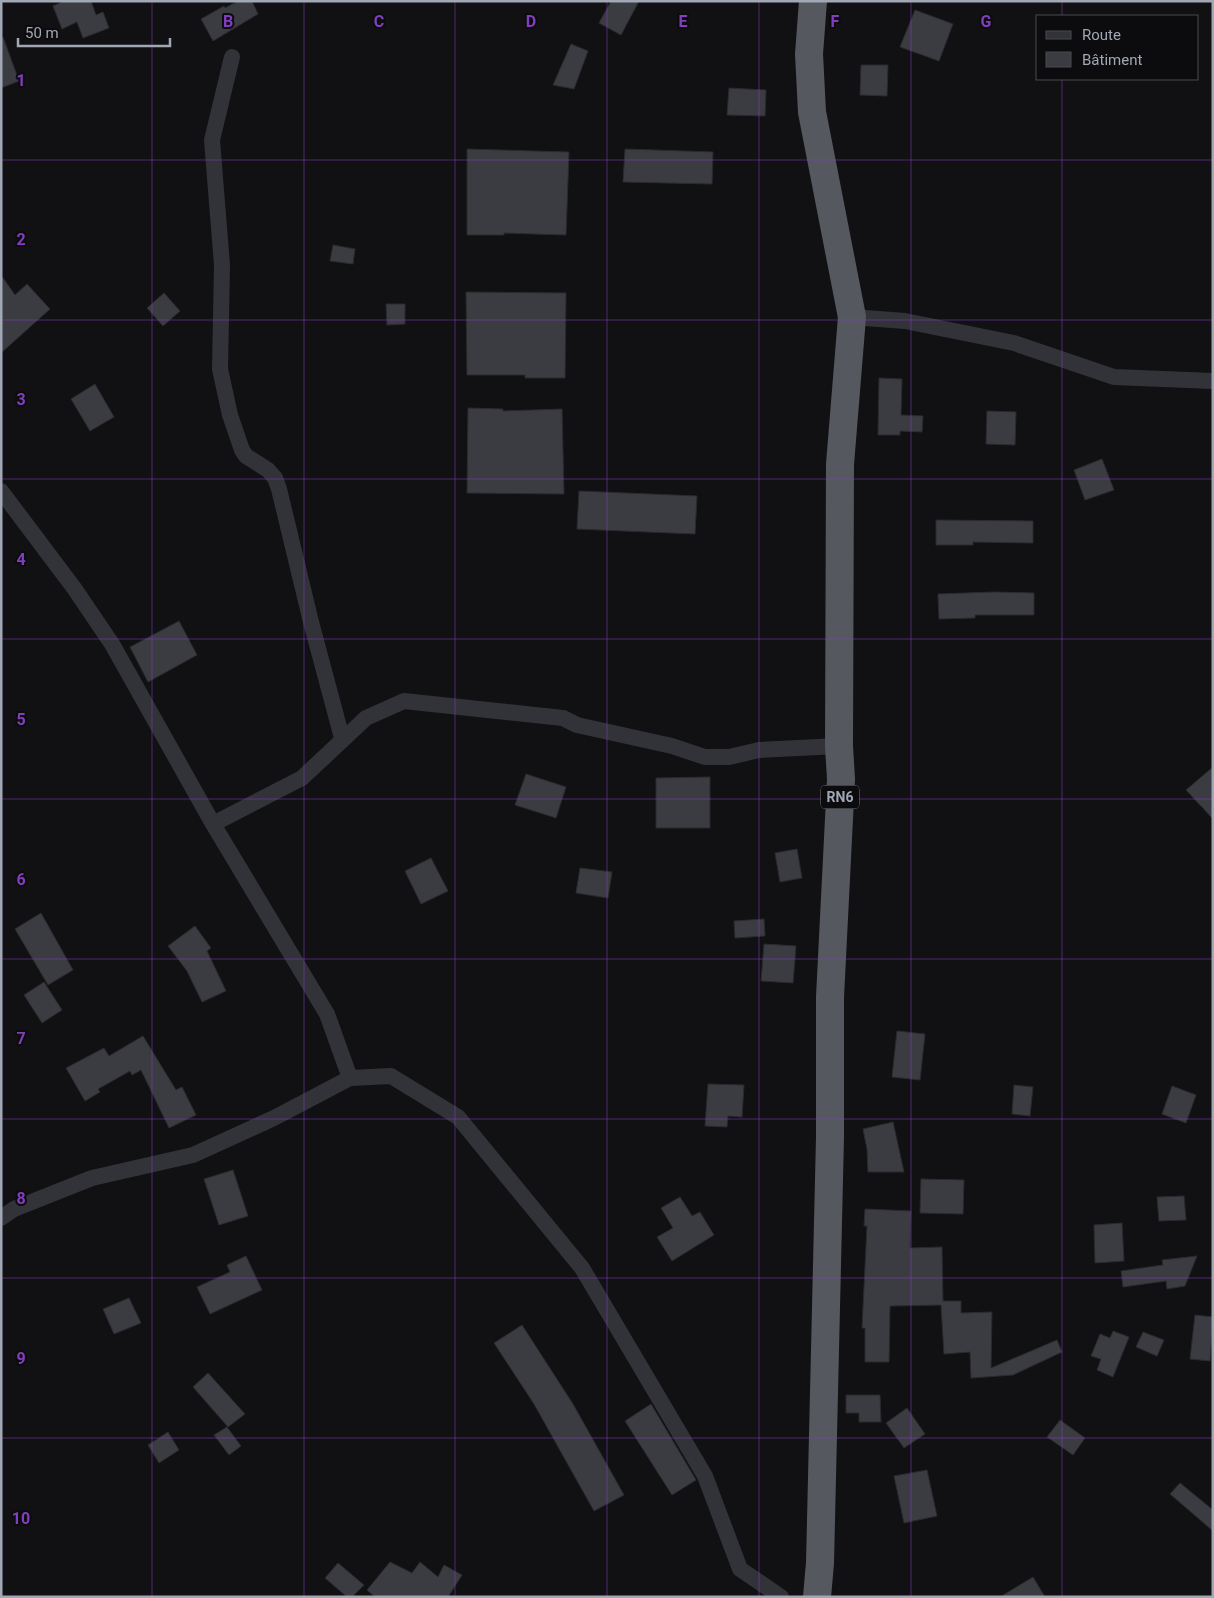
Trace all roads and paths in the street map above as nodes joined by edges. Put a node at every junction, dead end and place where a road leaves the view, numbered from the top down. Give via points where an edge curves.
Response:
1 (813, 1) edge
2 (232, 57) dead end
3 (852, 317) junction
4 (1213, 382) edge
5 (1, 491) edge
6 (342, 738) junction
7 (839, 746) junction
8 (213, 824) junction
9 (350, 1078) junction
10 (1, 1218) edge
11 (781, 1597) edge
12 (817, 1597) edge

1 - 3 highway, RN6 via 809,54 812,112
2 - 6 street via 212,140 222,265 220,369 242,450 268,470 279,489
3 - 4 street via 905,321 1014,343 1114,377
3 - 7 highway, RN6 via 840,464
5 - 8 street via 112,644
6 - 7 street via 366,718 404,701 563,718 577,725 672,746 705,758 729,757 758,750
6 - 8 street via 302,778
7 - 12 highway, RN6 via 841,779 830,997 830,1147
8 - 9 street via 327,1014
9 - 10 street via 193,1155 92,1178 14,1209
9 - 11 street via 391,1076 458,1117 582,1268 706,1476 740,1569

